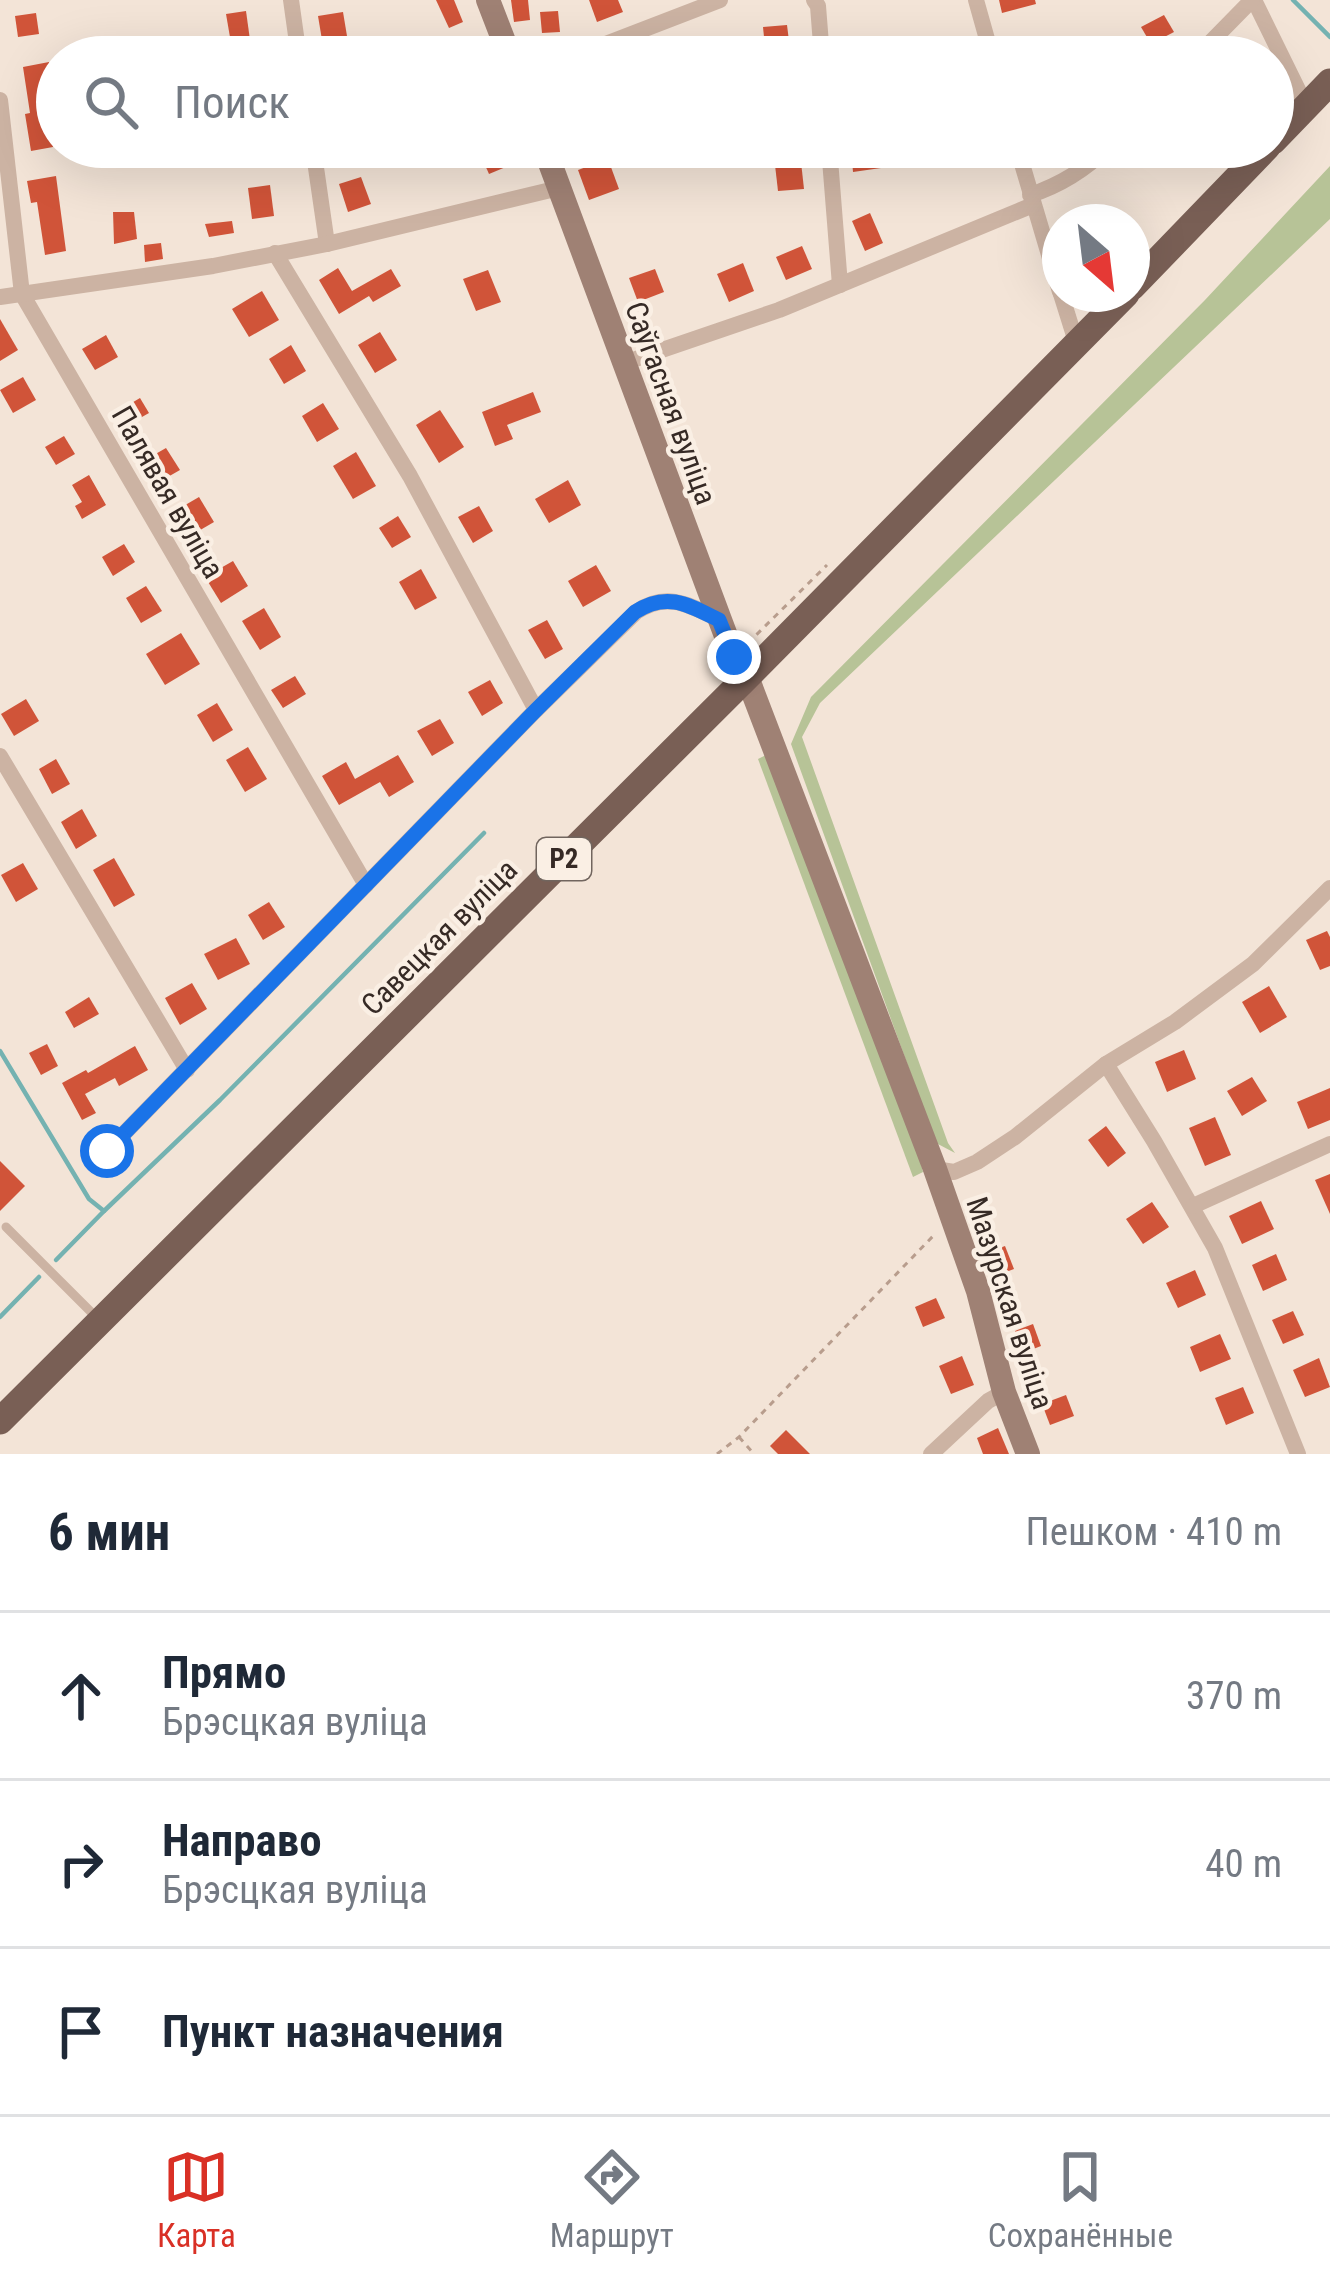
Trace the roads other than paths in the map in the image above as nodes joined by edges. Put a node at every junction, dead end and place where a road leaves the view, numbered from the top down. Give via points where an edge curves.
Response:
1 (290, 0) edge
2 (488, 0) edge
3 (720, 0) edge
4 (814, 0) edge
5 (976, 0) edge
6 (1253, 0) edge
7 (296, 36) edge
8 (502, 36) edge
9 (627, 36) edge
10 (820, 36) edge
11 (986, 36) edge
12 (1217, 36) edge
13 (1271, 36) edge
14 (1294, 82) edge
15 (1330, 82) edge
16 (0, 100) edge
17 (1306, 106) junction
18 (1294, 119) edge
19 (316, 168) edge
20 (552, 168) edge
21 (831, 168) edge
22 (1023, 168) edge
23 (1085, 168) edge
24 (1247, 168) edge
25 (559, 188) junction
26 (1031, 200) junction
27 (1042, 235) edge
28 (327, 244) junction
29 (275, 254) junction
30 (1150, 268) edge
31 (840, 285) junction
32 (22, 293) junction
33 (0, 297) edge
34 (1066, 312) edge
35 (1108, 312) edge
36 (1076, 345) junction
37 (625, 363) junction
38 (719, 620) junction
39 (747, 677) junction
40 (536, 710) junction
41 (0, 756) edge
42 (366, 886) junction
43 (1330, 888) edge
44 (1106, 1064) junction
45 (187, 1070) junction
46 (1330, 1144) edge
47 (107, 1151) dead end
48 (935, 1169) junction
49 (1193, 1206) junction
50 (6, 1227) dead end
51 (100, 1321) junction
52 (1004, 1392) junction
53 (0, 1420) edge
54 (931, 1454) edge
55 (1028, 1454) edge
56 (1298, 1454) edge

1 - 7 street
2 - 8 street
3 - 9 street
4 - 10 street
5 - 11 street
6 - 12 street
6 - 13 street
14 - 17 street
15 - 17 main road
16 - 32 street, Палявая вуліца
17 - 18 main road
19 - 28 street
20 - 25 street, Саўгасная вуліца
21 - 31 street
22 - 26 street
23 - 26 street
24 - 30 main road
25 - 28 street
25 - 37 street, Саўгасная вуліца
26 - 27 street
26 - 31 street
28 - 29 street
29 - 32 street
29 - 40 street via 410,476
31 - 37 street
32 - 33 street
32 - 42 street, Палявая вуліца
34 - 36 street
35 - 36 main road, Савецкая вуліца / Р2
36 - 39 main road, Савецкая вуліца / Р2
37 - 38 street, Саўгасная вуліца
38 - 39 street, Саўгасная вуліца
38 - 40 street via 684,603 650,602
39 - 48 street, Мазурская вуліца
39 - 51 main road, Савецкая вуліца / Р2
40 - 42 street
41 - 45 street
42 - 45 street
43 - 44 street via 1252,964
44 - 48 street via 977,1162 954,1172
44 - 49 street
45 - 47 street
46 - 49 street
48 - 52 street, Мазурская вуліца
49 - 56 street
50 - 51 lane
51 - 53 main road, Савецкая вуліца / Р2
52 - 54 street
52 - 55 street, Мазурская вуліца

